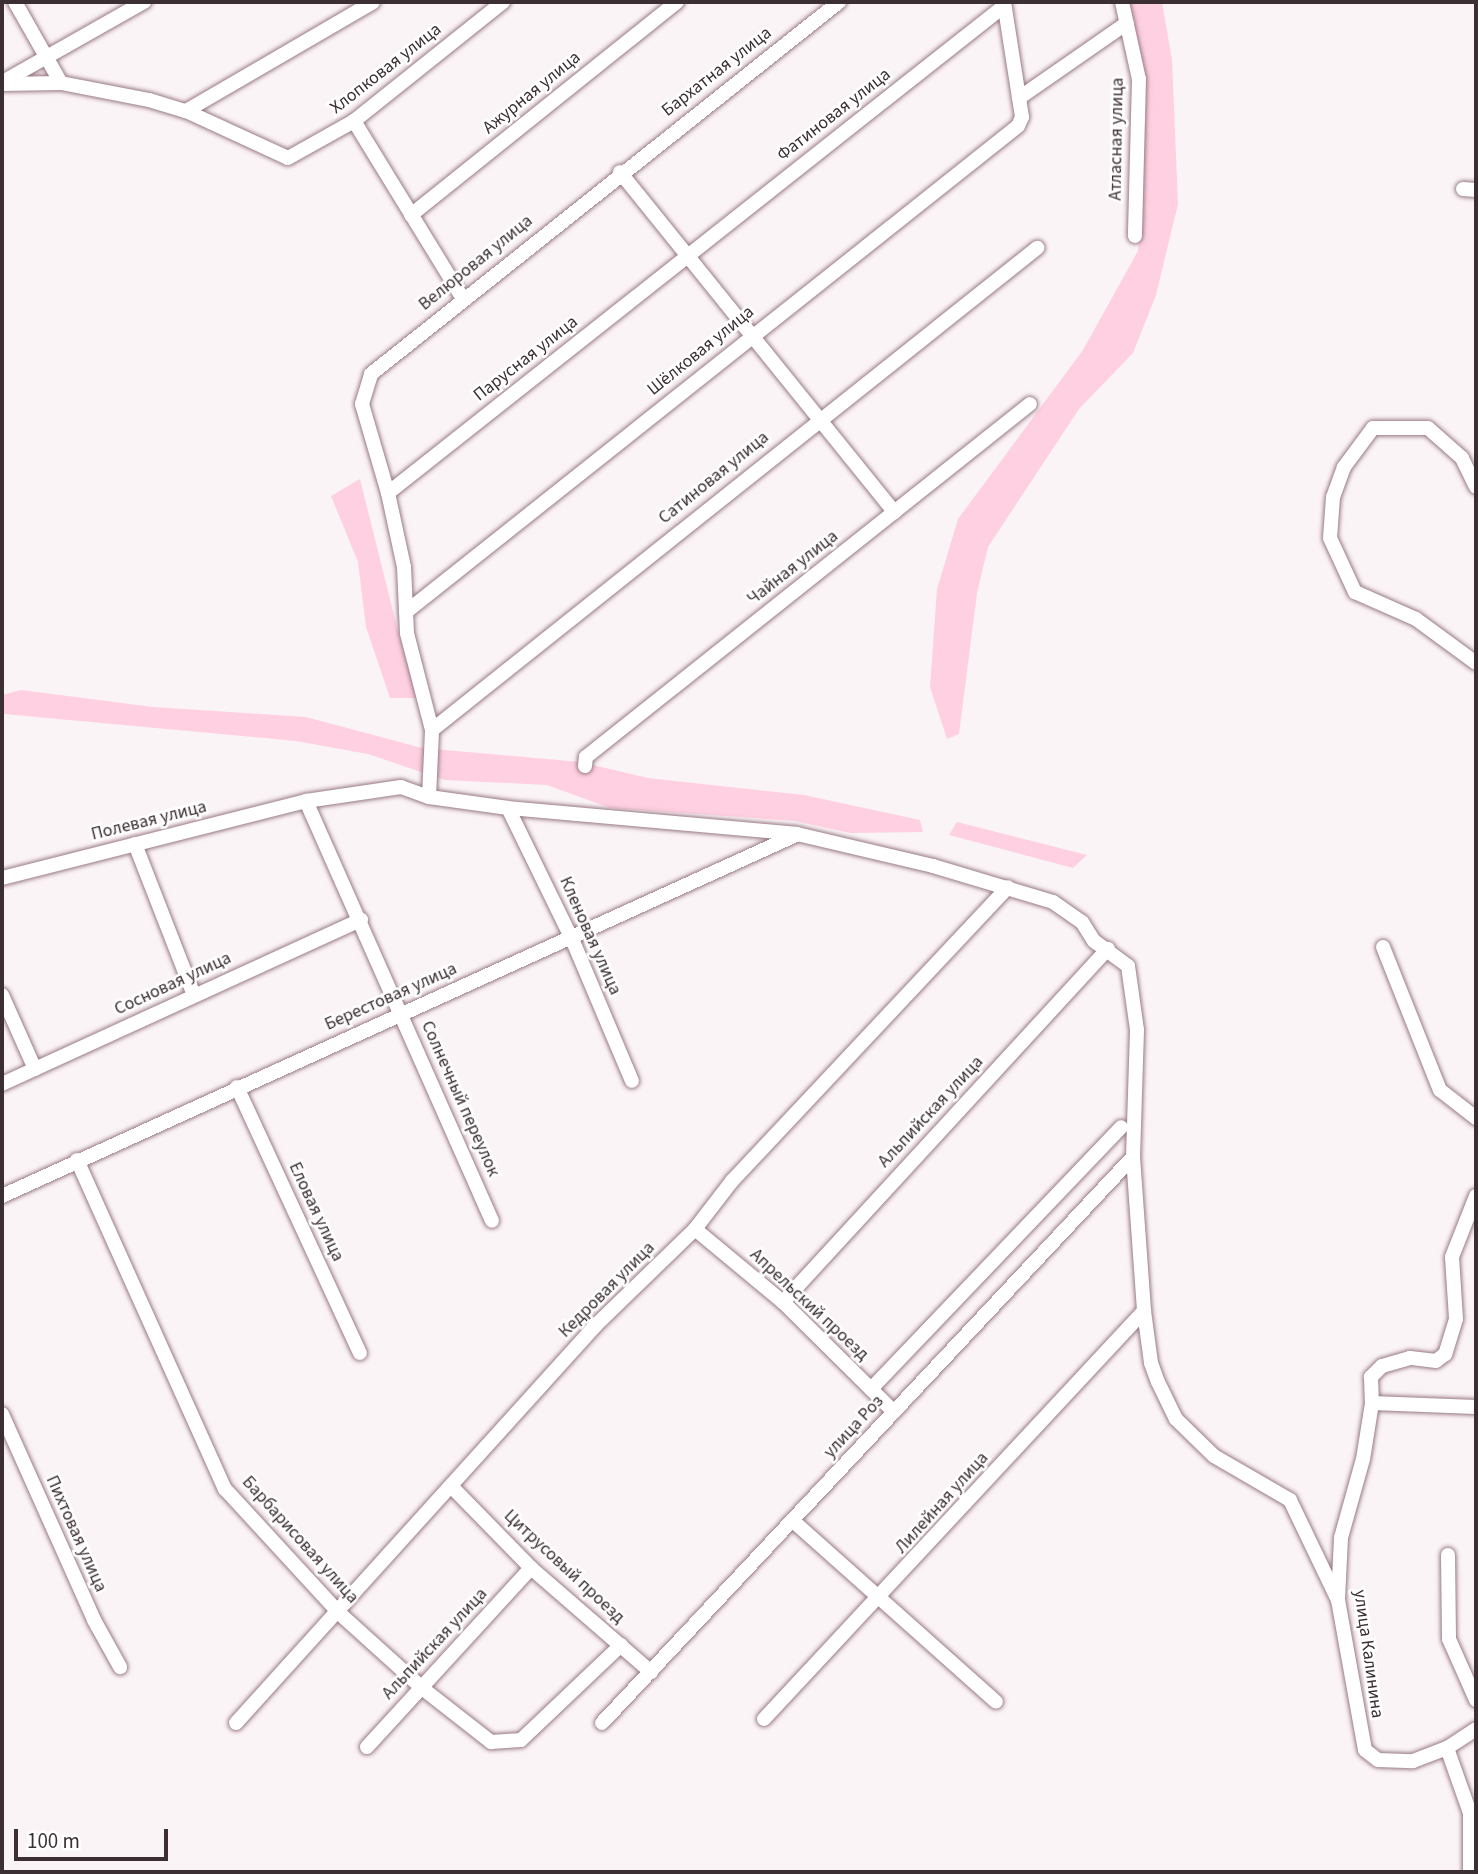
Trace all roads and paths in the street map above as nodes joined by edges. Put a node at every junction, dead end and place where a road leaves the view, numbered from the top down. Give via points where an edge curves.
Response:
1 (15, 2) edge
2 (144, 2) edge
3 (373, 2) edge
4 (503, 2) edge
5 (677, 2) edge
6 (839, 2) edge
7 (1122, 2) edge
8 (1004, 4) edge
9 (1127, 23) junction
10 (47, 56) junction
11 (2, 83) edge
12 (61, 83) junction
13 (1019, 98) junction
14 (186, 111) junction
15 (354, 121) junction
16 (620, 172) junction
17 (411, 215) junction
18 (1135, 236) dead end
19 (1037, 248) dead end
20 (687, 256) junction
21 (463, 299) junction
22 (752, 335) junction
23 (1030, 404) dead end
24 (819, 418) junction
25 (1476, 487) edge
26 (388, 493) junction
27 (894, 512) junction
28 (406, 612) junction
29 (1476, 663) edge
30 (432, 730) junction
31 (585, 766) dead end
32 (429, 797) junction
33 (306, 801) junction
34 (508, 808) junction
35 (797, 834) junction
36 (135, 844) junction
37 (2, 878) edge
38 (1008, 887) junction
39 (361, 920) junction
40 (572, 939) junction
41 (1383, 947) dead end
42 (1108, 948) junction
43 (2, 995) edge
44 (194, 995) junction
45 (402, 1013) junction
46 (36, 1069) junction
47 (632, 1082) dead end
48 (2, 1084) edge
49 (237, 1087) junction
50 (1476, 1118) edge
51 (1121, 1126) dead end
52 (1133, 1157) junction
53 (77, 1160) junction
54 (2, 1196) edge
55 (1476, 1196) edge
56 (492, 1221) dead end
57 (695, 1229) junction
58 (783, 1302) junction
59 (1144, 1311) junction
60 (360, 1353) dead end
61 (871, 1389) junction
62 (1373, 1403) junction
63 (1476, 1407) edge
64 (894, 1412) junction
65 (2, 1414) edge
66 (453, 1488) junction
67 (792, 1520) junction
68 (1448, 1555) dead end
69 (531, 1568) junction
70 (880, 1598) junction
71 (1338, 1600) junction
72 (338, 1612) junction
73 (621, 1645) junction
74 (120, 1667) dead end
75 (651, 1672) junction
76 (422, 1688) junction
77 (1476, 1700) edge
78 (996, 1702) dead end
79 (764, 1718) dead end
80 (236, 1723) dead end
81 (602, 1723) dead end
82 (1476, 1730) edge
83 (367, 1747) dead end
84 (1447, 1748) junction
85 (1471, 1872) edge

1 - 10 street
2 - 10 street
3 - 14 street
4 - 15 street, Хлопковая улица
5 - 17 street, Ажурная улица
6 - 16 street, Бархатная улица
7 - 9 street, Атласная улица
8 - 13 street
8 - 20 street, Фатиновая улица
9 - 13 street
9 - 18 street, Атласная улица via 1139,79
10 - 11 street
10 - 12 street
11 - 12 street
12 - 14 street
13 - 22 street, Шёлковая улица via 1021,123
14 - 15 street, Хлопковая улица via 288,158
15 - 17 street
16 - 20 street
16 - 21 street, Велюровая улица
17 - 21 street
19 - 24 street, Сатиновая улица
20 - 22 street
20 - 26 street, Парусная улица
21 - 26 street, Велюровая улица via 370,374 363,390 362,404
22 - 24 street
22 - 28 street, Шёлковая улица
23 - 27 street, Чайная улица
24 - 27 street
24 - 30 street, Сатиновая улица
25 - 29 street via 1462,458 1428,428 1373,428 1344,467 1333,497 1330,538 1355,592 1416,620
26 - 28 street via 404,567
27 - 31 street, Чайная улица via 586,757
28 - 30 street via 407,633
30 - 32 street
32 - 33 street, Полевая улица via 401,787
32 - 34 street, Полевая улица
33 - 36 street, Полевая улица
33 - 39 street, Солнечный переулок
34 - 35 street, Полевая улица
34 - 40 street, Кленовая улица
35 - 38 street, Полевая улица
35 - 40 street, Берестовая улица
36 - 37 street, Полевая улица
36 - 44 street
38 - 42 street, Полевая улица via 1053,902 1083,922 1094,941
38 - 57 street, Кедровая улица via 732,1181
39 - 44 street, Сосновая улица
39 - 45 street, Солнечный переулок
40 - 45 street, Берестовая улица
40 - 47 street, Кленовая улица
41 - 50 street via 1440,1090
42 - 52 street, Полевая улица via 1128,966 1137,1030
42 - 58 street, Альпийская улица
43 - 46 street
44 - 46 street, Сосновая улица
45 - 49 street, Берестовая улица
45 - 56 street, Солнечный переулок
46 - 48 street, Сосновая улица
49 - 53 street, Берестовая улица
49 - 60 street, Еловая улица
51 - 61 street, улица Роз
52 - 59 street, Полевая улица
52 - 64 street, улица Роз
53 - 54 street, Берестовая улица
53 - 72 street, Барбарисовая улица via 225,1489
55 - 62 street, улица Калинина via 1452,1257 1456,1320 1445,1354 1436,1361 1410,1358 1382,1366 1371,1377
57 - 58 street, Апрельский проезд
57 - 66 street, Кедровая улица via 596,1325
58 - 61 street, Апрельский проезд
59 - 70 street, Лилейная улица
59 - 71 street, Полевая улица via 1151,1363 1176,1419 1214,1456 1290,1500
61 - 64 street, Апрельский проезд
62 - 63 street
62 - 71 street, улица Калинина via 1341,1538
64 - 67 street, улица Роз
65 - 74 street, Пихтовая улица via 94,1620
66 - 69 street, Цитрусовый проезд
66 - 72 street, Кедровая улица
67 - 70 street
67 - 75 street, улица Роз
68 - 77 street via 1448,1639
69 - 73 street, Цитрусовый проезд
69 - 76 street, Альпийская улица
70 - 78 street
70 - 79 street, Лилейная улица
71 - 84 street, улица Калинина via 1365,1750 1378,1760 1413,1761
72 - 76 street, Барбарисовая улица
72 - 80 street, Кедровая улица
73 - 75 street, Цитрусовый проезд
73 - 76 street, Барбарисовая улица via 521,1740 491,1742
75 - 81 street, улица Роз
76 - 83 street, Альпийская улица
82 - 84 street
84 - 85 street via 1470,1813

